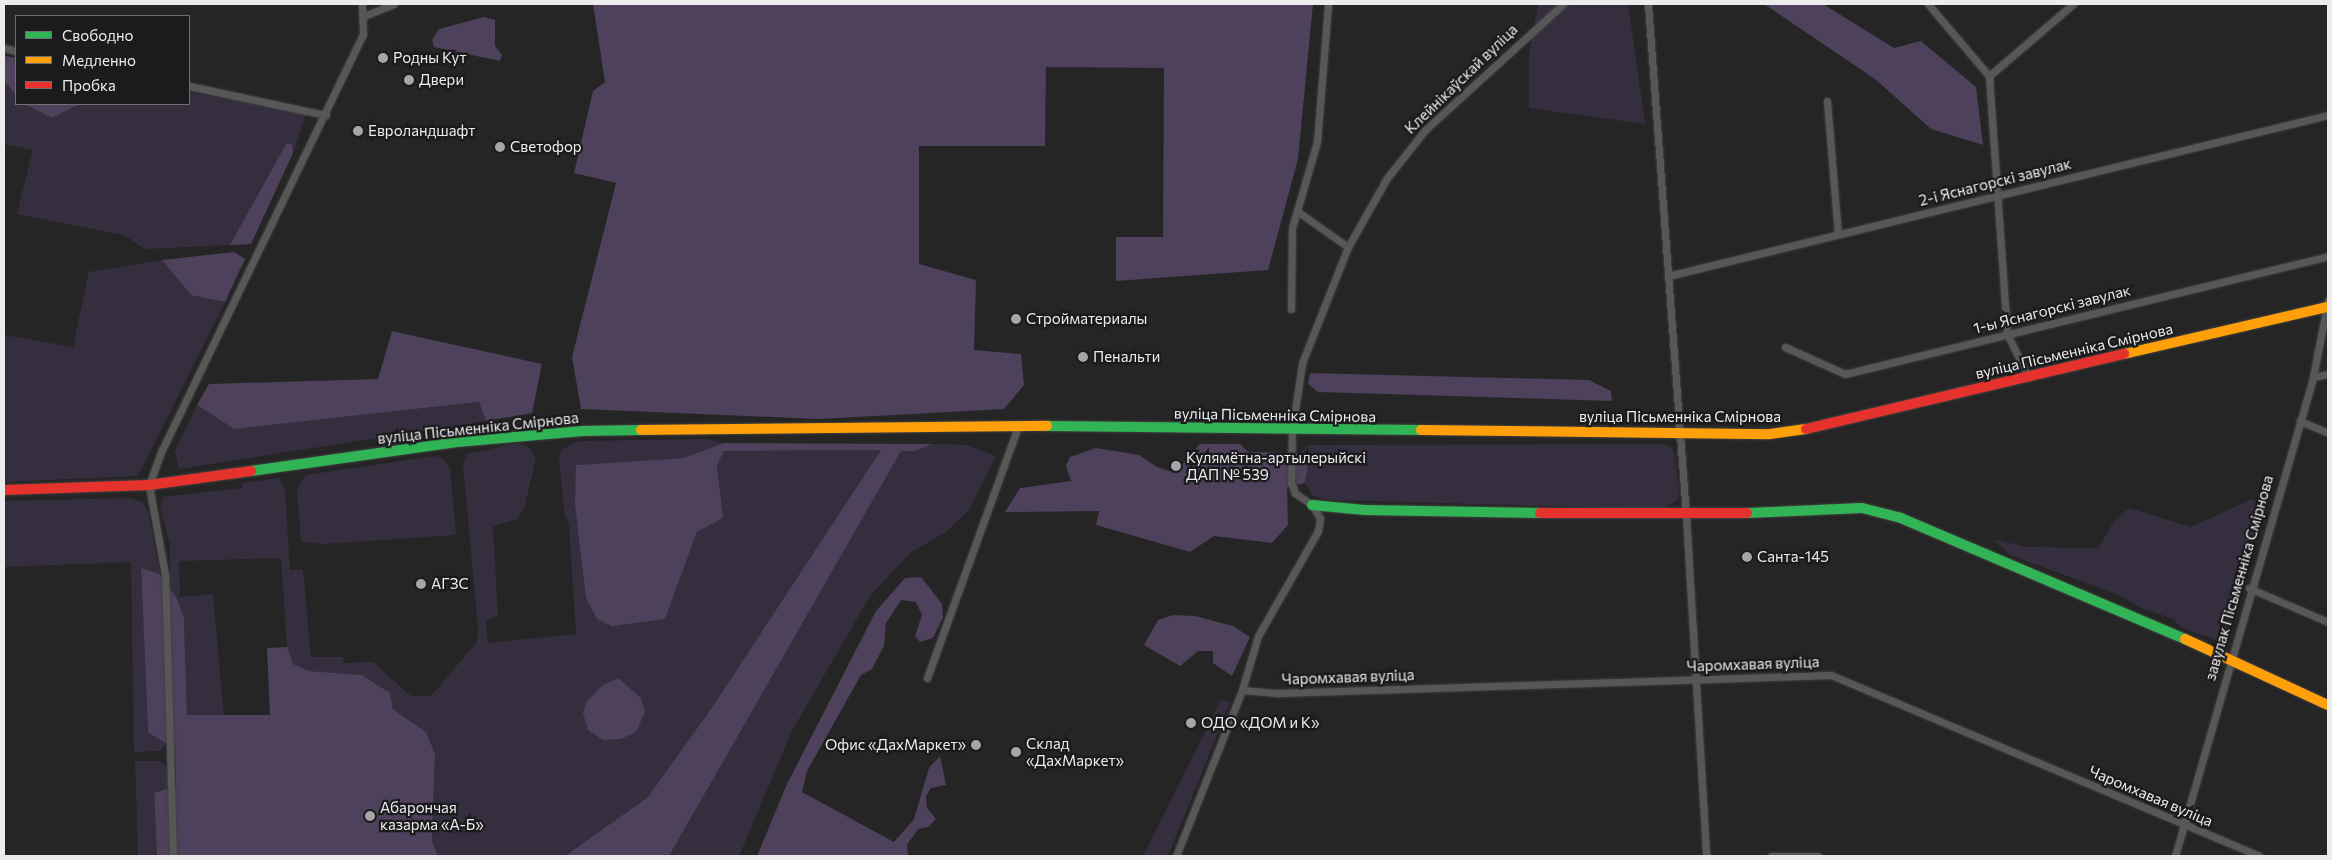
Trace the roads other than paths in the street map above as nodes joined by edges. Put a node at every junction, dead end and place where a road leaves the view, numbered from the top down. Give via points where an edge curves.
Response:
1 (362, 4) edge
2 (394, 4) edge
3 (1328, 4) edge
4 (1563, 4) edge
5 (1648, 4) edge
6 (1928, 4) edge
7 (2073, 4) edge
8 (364, 16) junction
9 (1989, 76) junction
10 (190, 86) edge
11 (1827, 101) dead end
12 (326, 115) junction
13 (2328, 115) edge
14 (1999, 195) junction
15 (1297, 212) junction
16 (1838, 234) junction
17 (1348, 247) junction
18 (2328, 256) edge
19 (1668, 276) junction
20 (2328, 300) edge
21 (2328, 307) edge
22 (1290, 309) dead end
23 (2007, 334) junction
24 (1785, 347) dead end
25 (2328, 374) edge
26 (2313, 377) junction
27 (2029, 378) junction
28 (2300, 421) junction
29 (1018, 426) junction
30 (1292, 431) junction
31 (1680, 433) junction
32 (2328, 433) edge
33 (149, 485) junction
34 (4, 490) edge
35 (1312, 505) junction
36 (1686, 515) junction
37 (2249, 588) junction
38 (2328, 622) edge
39 (2230, 658) junction
40 (927, 678) dead end
41 (1696, 680) junction
42 (1242, 690) junction
43 (2328, 705) edge
44 (2183, 824) junction
45 (173, 856) edge
46 (1176, 856) edge
47 (1706, 856) edge
48 (1771, 856) edge
49 (1818, 856) edge
50 (2175, 856) edge
51 (2259, 856) edge

1 - 8 street
2 - 8 street
3 - 15 street via 1317,142
4 - 17 street, Клейнікаўскай вуліца via 1425,130 1387,178
5 - 19 street
6 - 9 street
7 - 9 street
8 - 12 street via 363,34
9 - 14 street
10 - 12 street
11 - 16 street
12 - 33 street via 162,450
13 - 14 street, 2-і Яснагорскі завулак
14 - 16 street, 2-і Яснагорскі завулак
14 - 23 street
15 - 17 street
15 - 22 street via 1292,228
16 - 19 street, 2-і Яснагорскі завулак
17 - 30 street, Клейнікаўскай вуліца via 1302,363
18 - 23 street, 1-ы Яснагорскі завулак
19 - 31 street
20 - 21 street
21 - 26 street, завулак Пісьменніка Смірнова
21 - 27 main road, вуліца Пісьменніка Смірнова
23 - 24 street, 1-ы Яснагорскі завулак via 1845,374
23 - 27 street
25 - 26 street
26 - 28 street, завулак Пісьменніка Смірнова
27 - 31 main road, вуліца Пісьменніка Смірнова via 1795,431
28 - 32 street
28 - 37 street, завулак Пісьменніка Смірнова
29 - 30 main road, вуліца Пісьменніка Смірнова
29 - 33 main road, вуліца Пісьменніка Смірнова via 540,433
29 - 40 street
30 - 31 main road, вуліца Пісьменніка Смірнова
30 - 35 street, Клейнікаўскай вуліца via 1291,482 1295,493
31 - 36 street
33 - 34 main road, вуліца Пісьменніка Смірнова
33 - 45 street via 165,575
35 - 36 main road via 1365,510
35 - 42 street via 1320,518 1318,531 1258,636
36 - 39 main road via 1862,508 1901,518
36 - 41 street
37 - 38 street
37 - 39 street, завулак Пісьменніка Смірнова
39 - 43 main road
39 - 44 street, завулак Пісьменніка Смірнова
41 - 42 street, Чаромхавая вуліца via 1278,693
41 - 44 street, Чаромхавая вуліца via 1831,675
41 - 47 street
42 - 46 street
44 - 50 street, завулак Пісьменніка Смірнова
44 - 51 street, Чаромхавая вуліца
48 - 49 street

